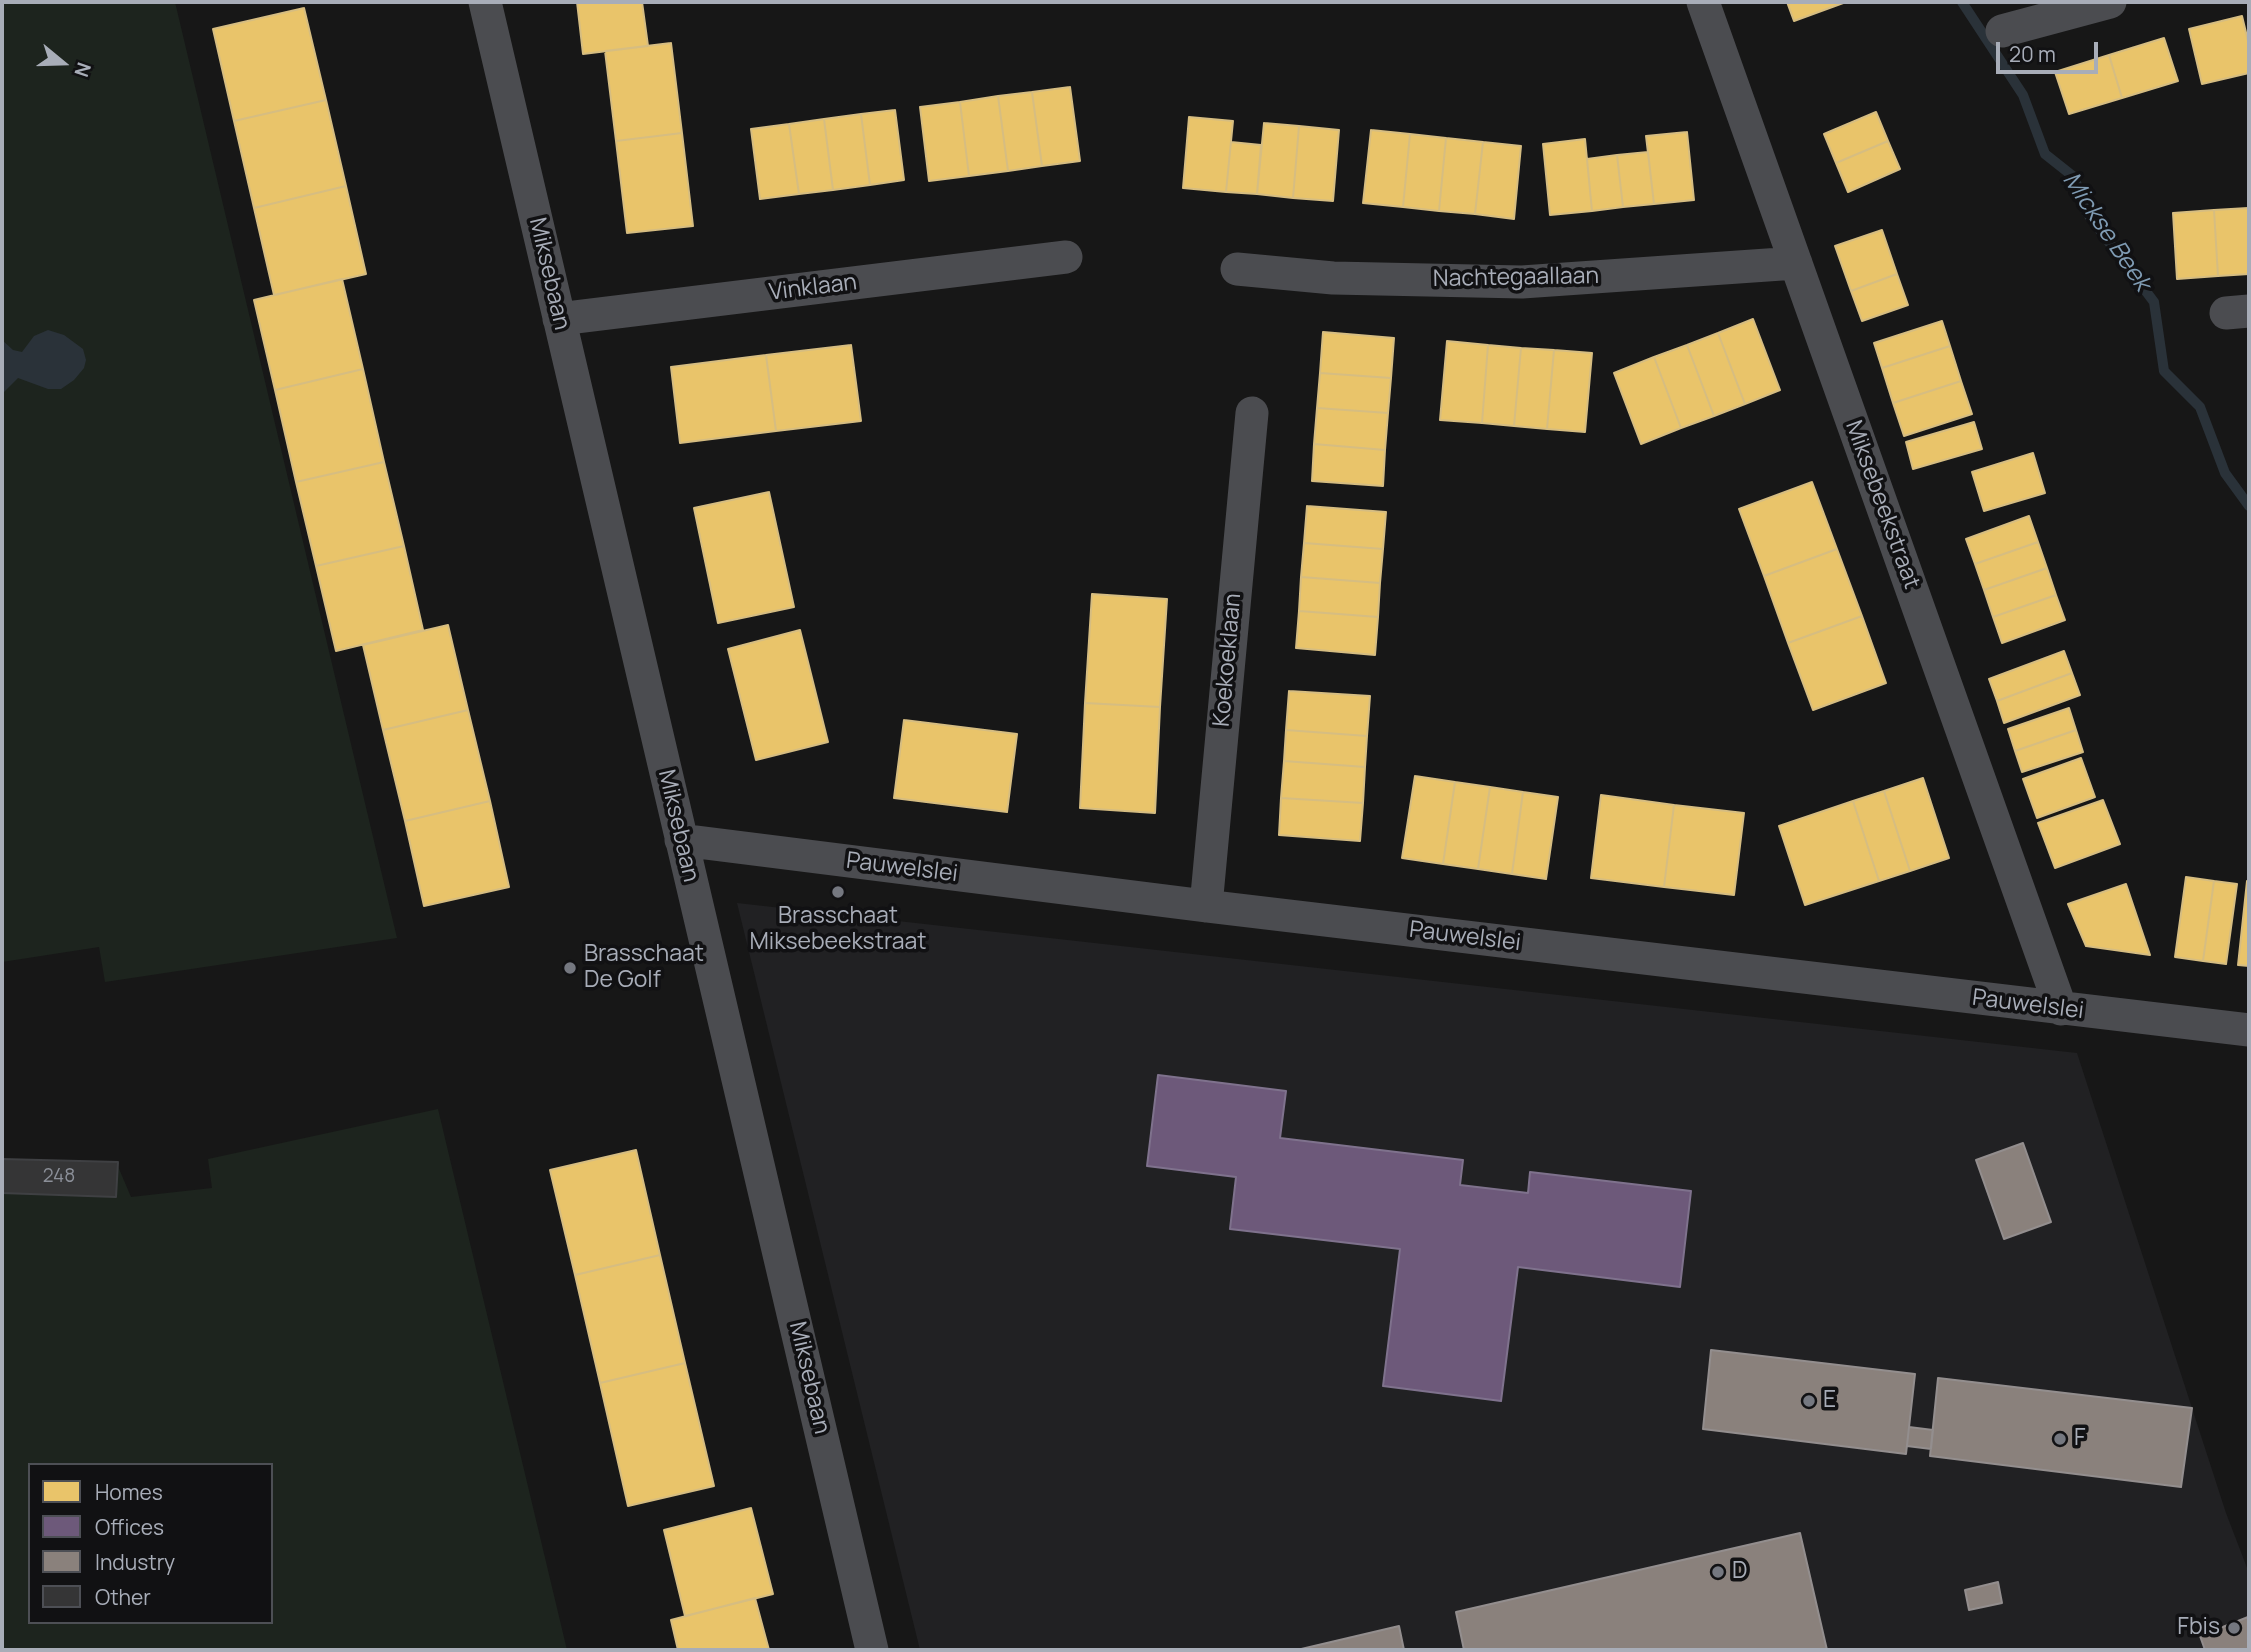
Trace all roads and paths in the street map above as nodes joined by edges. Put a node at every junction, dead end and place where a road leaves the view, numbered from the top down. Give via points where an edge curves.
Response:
1 (485, 2) edge
2 (1703, 2) edge
3 (2110, 2) edge
4 (2002, 31) dead end
5 (1066, 257) dead end
6 (1796, 263) junction
7 (1237, 269) dead end
8 (559, 318) junction
9 (1252, 413) dead end
10 (681, 840) junction
11 (1206, 906) junction
12 (2061, 1009) junction
13 (2249, 1030) edge
14 (872, 1650) edge

1 - 8 street, Miksebaan
2 - 6 street, Miksebeekstraat
3 - 4 street
5 - 8 street, Vinklaan
6 - 7 street, Nachtegaallaan via 1522,282 1333,278
6 - 12 street, Miksebeekstraat
8 - 10 street, Miksebaan
9 - 11 street, Koekoeklaan
10 - 11 street, Pauwelslei
10 - 14 street, Miksebaan
11 - 12 street, Pauwelslei
12 - 13 street, Pauwelslei

